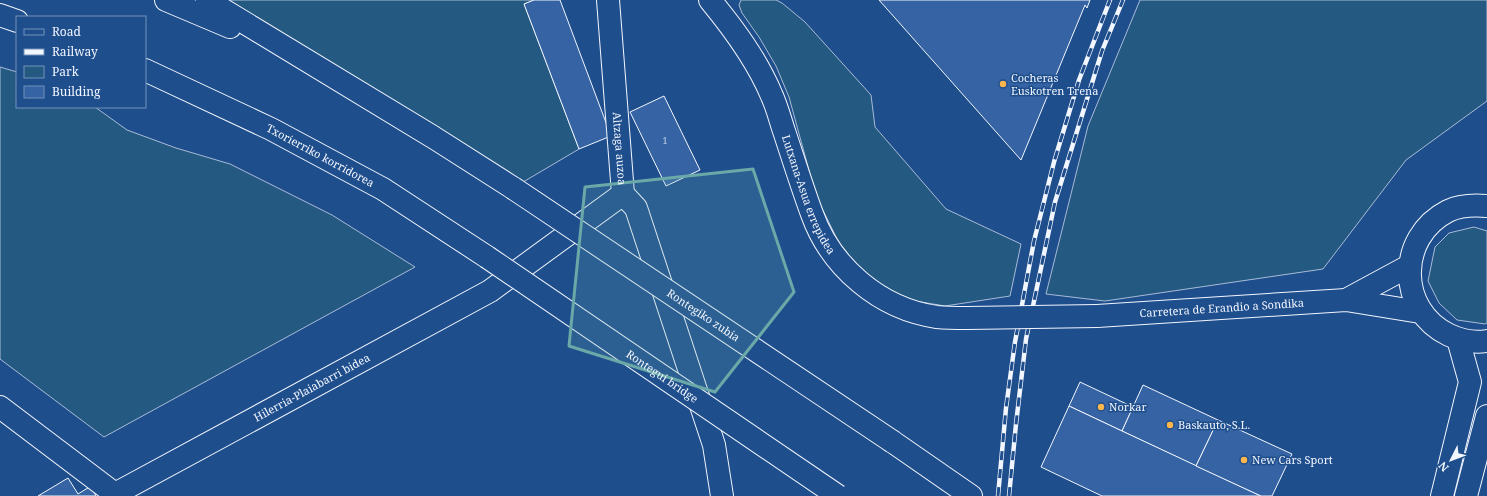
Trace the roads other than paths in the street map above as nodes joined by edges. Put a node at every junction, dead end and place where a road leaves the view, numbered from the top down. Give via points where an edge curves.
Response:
1 (166, 0) edge
2 (207, 0) edge
3 (608, 0) edge
4 (710, 0) edge
5 (0, 15) edge
6 (16, 21) edge
7 (146, 70) edge
8 (371, 100) junction
9 (623, 194) junction
10 (1487, 206) edge
11 (487, 257) joint
12 (1409, 266) junction
13 (1346, 300) junction
14 (1420, 312) junction
15 (1098, 316) joint
16 (1458, 339) junction
17 (1487, 341) edge
18 (0, 407) edge
19 (1487, 416) edge
20 (722, 496) edge
21 (838, 496) edge
22 (971, 496) edge
23 (1442, 496) edge
24 (1466, 496) edge

1 - 8 main road via 238,30
2 - 8 main road
3 - 9 main road, Altzaga auzoa
4 - 15 main road, Lutxana-Asua errepidea, bridge via 731,25 761,72 773,97 812,215 830,250 845,269 862,284 900,307 937,317
5 - 6 main road
7 - 11 main road, Txorierriko korridorea via 271,129 383,188
8 - 22 main road, Rontegiko zubia, bridge via 513,188
9 - 18 main road, Hilerria-Plaiabarri bidea via 490,291 115,494
9 - 20 main road, Altzaga auzoa via 636,208 714,445
10 - 12 main road via 1472,205 1449,210 1429,224 1415,243
11 - 21 main road, Rontegui bridge, bridge
12 - 13 main road
12 - 14 main road via 1411,290
13 - 14 main road
13 - 15 main road, Carretera de Erandio a Sondika
14 - 16 main road via 1437,329
16 - 17 main road
16 - 23 main road via 1470,382
19 - 24 main road

